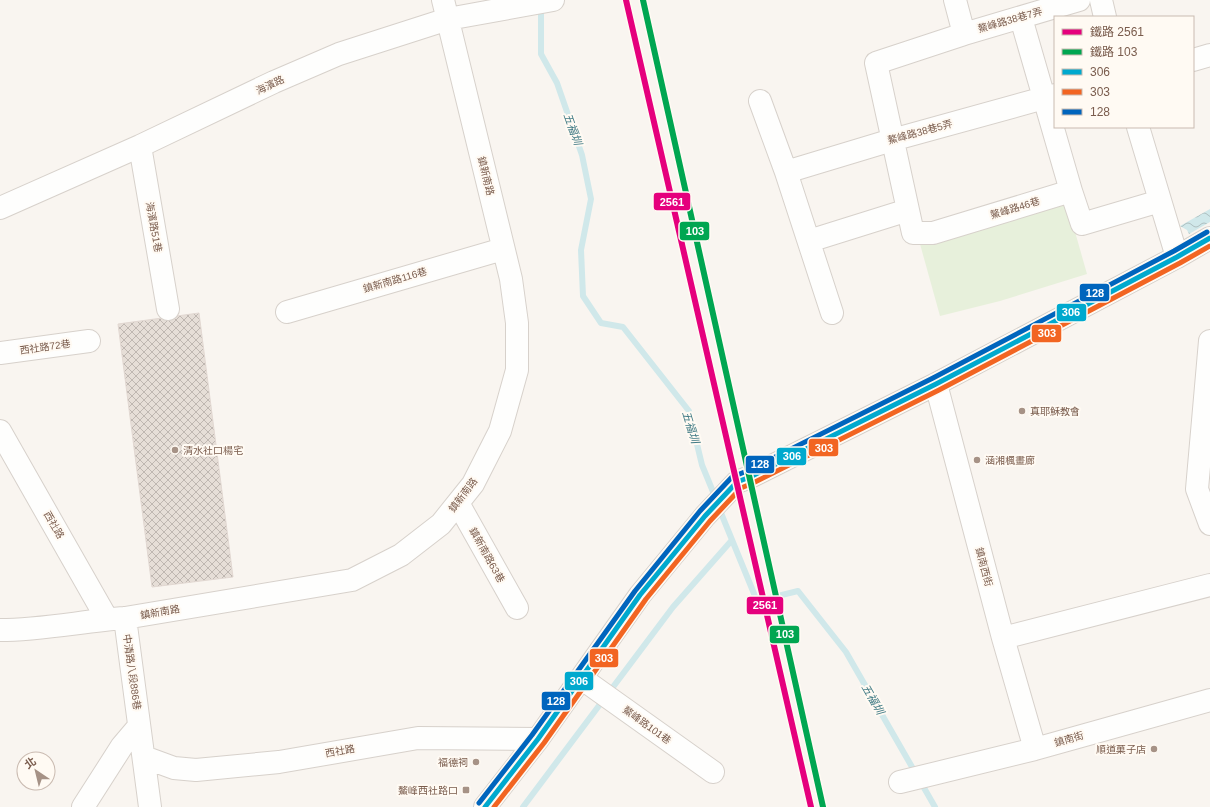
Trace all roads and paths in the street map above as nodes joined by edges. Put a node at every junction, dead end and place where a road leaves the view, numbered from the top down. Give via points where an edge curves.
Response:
1 (553, 0) edge
2 (955, 0) edge
3 (1079, 0) edge
4 (1101, 0) edge
5 (446, 9) edge
6 (1105, 16) edge
7 (1021, 18) junction
8 (964, 34) junction
9 (1210, 55) edge
10 (1194, 60) edge
11 (1049, 97) edge
12 (760, 101) dead end
13 (1054, 118) edge
14 (1056, 128) edge
15 (1138, 128) edge
16 (892, 140) junction
17 (140, 146) junction
18 (786, 172) junction
19 (1071, 191) junction
20 (1160, 201) junction
21 (0, 208) edge
22 (908, 210) junction
23 (1210, 238) edge
24 (809, 241) junction
25 (504, 249) junction
26 (1177, 257) junction
27 (168, 309) dead end
28 (287, 312) dead end
29 (832, 313) dead end
30 (89, 341) dead end
31 (1210, 341) edge
32 (0, 353) edge
33 (936, 384) junction
34 (2, 438) edge
35 (458, 502) junction
36 (1210, 524) edge
37 (1210, 585) edge
38 (517, 608) dead end
39 (116, 619) junction
40 (0, 630) edge
41 (1003, 638) junction
42 (581, 678) junction
43 (1210, 700) edge
44 (139, 726) junction
45 (538, 739) junction
46 (1035, 749) junction
47 (144, 757) junction
48 (713, 772) dead end
49 (912, 779) dead end
50 (83, 807) edge
51 (150, 807) edge
52 (485, 807) edge

1 - 5 street, 海濱路
2 - 8 street, 鰲峰路38巷7弄
3 - 7 street, 鰲峰路38巷7弄
4 - 6 street
5 - 17 street, 海濱路 via 274,82
5 - 25 street, 鎮新南路
7 - 8 street, 鰲峰路38巷7弄
7 - 11 street
8 - 16 street, 鰲峰路38巷7弄 via 876,63
9 - 10 street
11 - 13 street
11 - 16 street, 鰲峰路38巷5弄
12 - 18 street
14 - 19 street
15 - 20 street
16 - 18 street, 鰲峰路38巷5弄
16 - 22 street
17 - 21 street, 海濱路
17 - 27 street, 海濱路51巷
18 - 24 street
19 - 20 street via 1082,224
19 - 22 street, 鰲峰路46巷 via 933,233 913,233
20 - 26 street
22 - 24 street
23 - 26 street
24 - 29 street
25 - 28 street, 鎮新南路116巷
25 - 35 street, 鎮新南路 via 517,323 517,370 500,432 473,484
26 - 33 street
30 - 32 street, 西社路72巷
31 - 36 street via 1197,489
33 - 41 street, 鎮南西街
33 - 42 street via 737,482 705,516 640,595
34 - 39 street, 西社路
35 - 38 street, 鎮新南路63巷
35 - 39 street, 鎮新南路 via 441,524 401,555 352,580
37 - 41 street
39 - 40 street, 鎮新南路
39 - 44 street, 中清路八段886巷
41 - 46 street, 鎮南西街
42 - 45 street
42 - 48 street, 鰲峰路101巷
43 - 46 street, 鎮南街
44 - 47 street, 中清路八段886巷
44 - 50 street via 122,746
45 - 47 street, 西社路 via 418,738 279,762 196,770 174,768
45 - 52 street
46 - 49 street, 鎮南街
47 - 51 street, 中清路八段886巷

